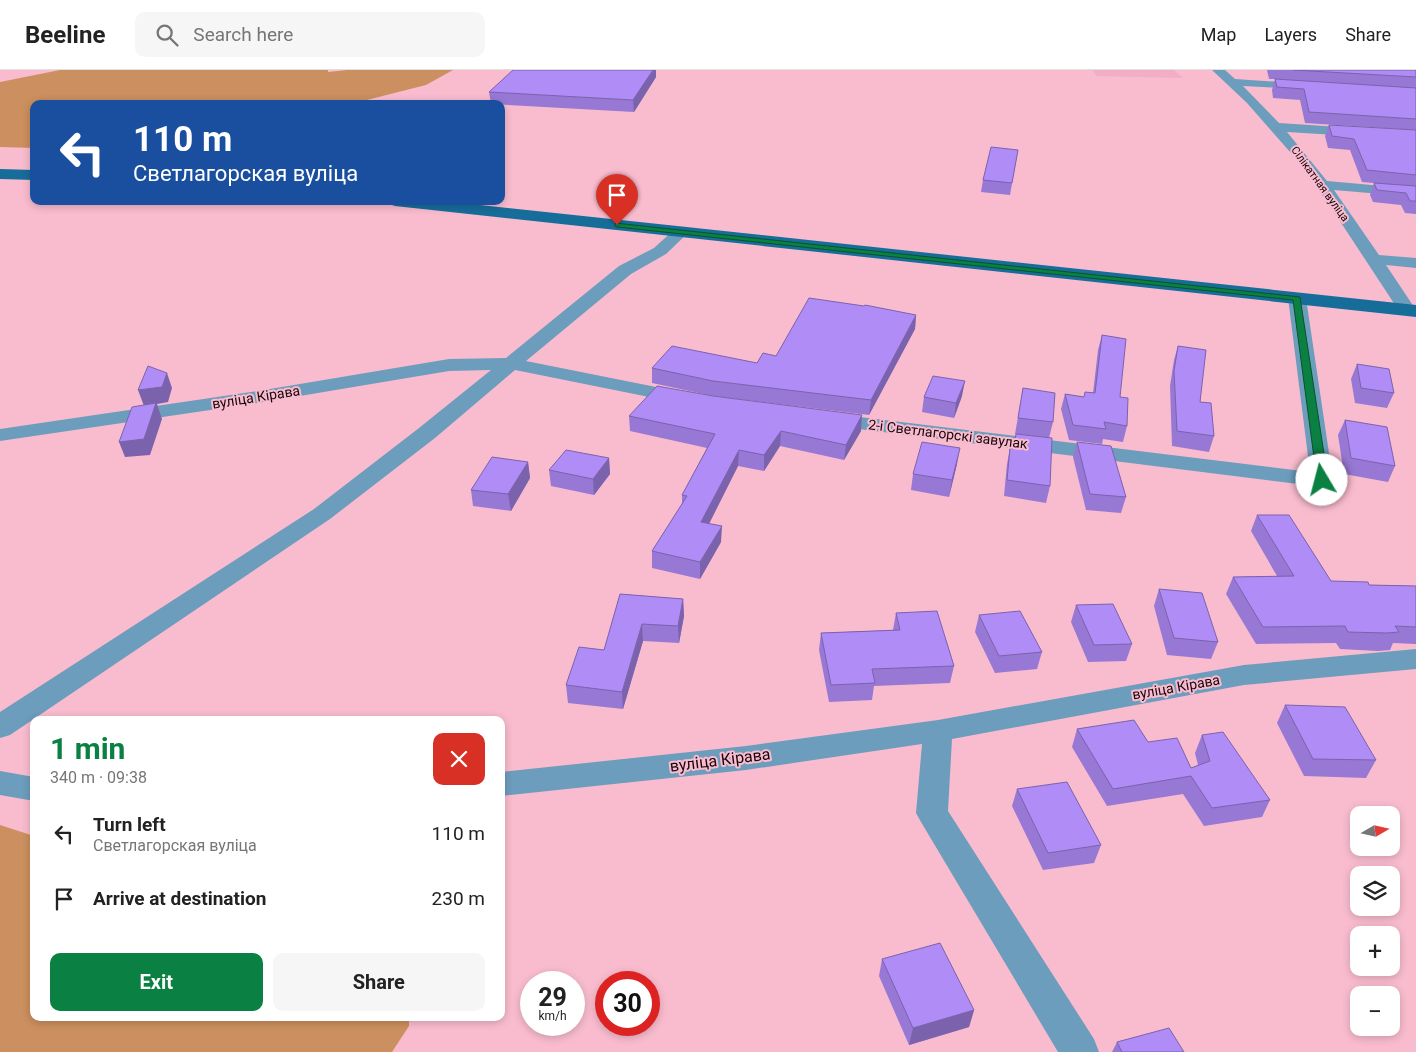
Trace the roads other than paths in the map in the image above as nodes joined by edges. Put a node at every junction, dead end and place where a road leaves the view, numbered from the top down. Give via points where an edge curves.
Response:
1 (1218, 70) edge
2 (1233, 82) junction
3 (1320, 87) edge
4 (1276, 126) junction
5 (1416, 136) edge
6 (0, 174) edge
7 (30, 175) edge
8 (1322, 185) junction
9 (1416, 193) edge
10 (432, 205) edge
11 (681, 232) junction
12 (1374, 259) junction
13 (1416, 263) edge
14 (1297, 298) junction
15 (1411, 311) edge
16 (513, 364) junction
17 (703, 402) edge
18 (811, 416) edge
19 (0, 435) edge
20 (1416, 659) edge
21 (0, 727) edge
22 (938, 731) junction
23 (0, 783) edge
24 (505, 784) edge
25 (30, 788) edge
26 (1080, 1052) edge

1 - 2 street, Сілікатная вуліца
2 - 3 street
2 - 4 street, Сілікатная вуліца
4 - 5 street
4 - 8 street, Сілікатная вуліца
6 - 7 main road
8 - 9 street
8 - 12 street, Сілікатная вуліца
10 - 11 main road
11 - 14 main road
11 - 16 street via 660,250 625,270
12 - 13 street
12 - 15 street, Сілікатная вуліца
14 - 15 main road
14 - 18 street, 2-і Светлагорскі завулак via 1322,480
16 - 17 street
16 - 19 street, вуліца Кірава via 449,365
16 - 21 street via 322,514
20 - 22 street, вуліца Кірава via 1244,675
22 - 24 street, вуліца Кірава via 746,758
22 - 26 street via 932,813
23 - 25 street

